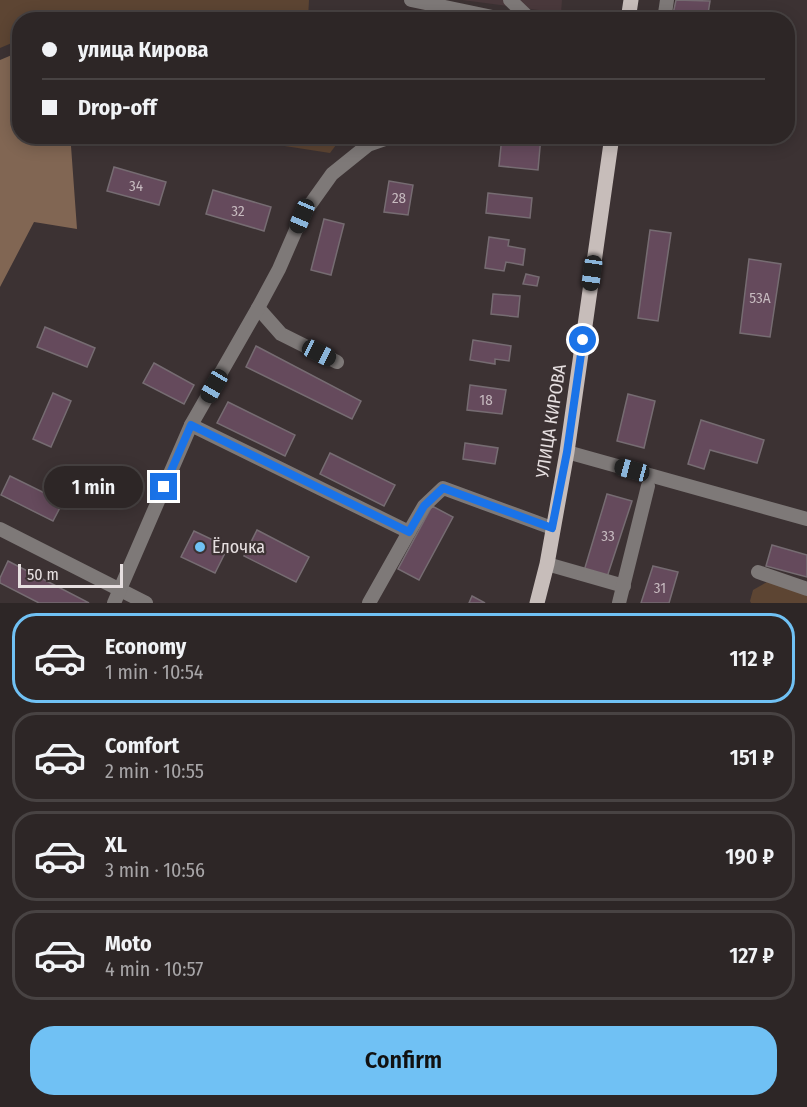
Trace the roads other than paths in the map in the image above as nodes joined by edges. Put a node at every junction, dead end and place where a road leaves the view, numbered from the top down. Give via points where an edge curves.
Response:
1 (411, 0) edge
2 (510, 0) edge
3 (469, 12) edge
4 (523, 12) edge
5 (371, 144) edge
6 (611, 144) edge
7 (258, 308) junction
8 (337, 362) dead end
9 (191, 425) junction
10 (567, 452) junction
11 (648, 486) dead end
12 (807, 519) edge
13 (552, 528) junction
14 (409, 532) junction
15 (2, 534) edge
16 (547, 564) junction
17 (758, 572) dead end
18 (624, 586) junction
19 (807, 589) edge
20 (117, 596) edge
21 (146, 603) edge
22 (369, 603) edge
23 (537, 603) edge
24 (619, 603) edge

1 - 3 lane
2 - 4 lane
5 - 7 lane via 332,174 302,216
6 - 10 main road, УЛИЦА КИРОВА
7 - 8 lane via 281,334
7 - 9 lane
9 - 14 lane
9 - 20 lane
10 - 12 lane
10 - 13 main road, УЛИЦА КИРОВА
11 - 18 lane
13 - 14 lane via 443,488 424,506
13 - 16 main road, УЛИЦА КИРОВА
14 - 22 lane
15 - 20 lane
16 - 18 lane
16 - 23 main road, УЛИЦА КИРОВА
17 - 19 lane
18 - 24 lane
20 - 21 lane

